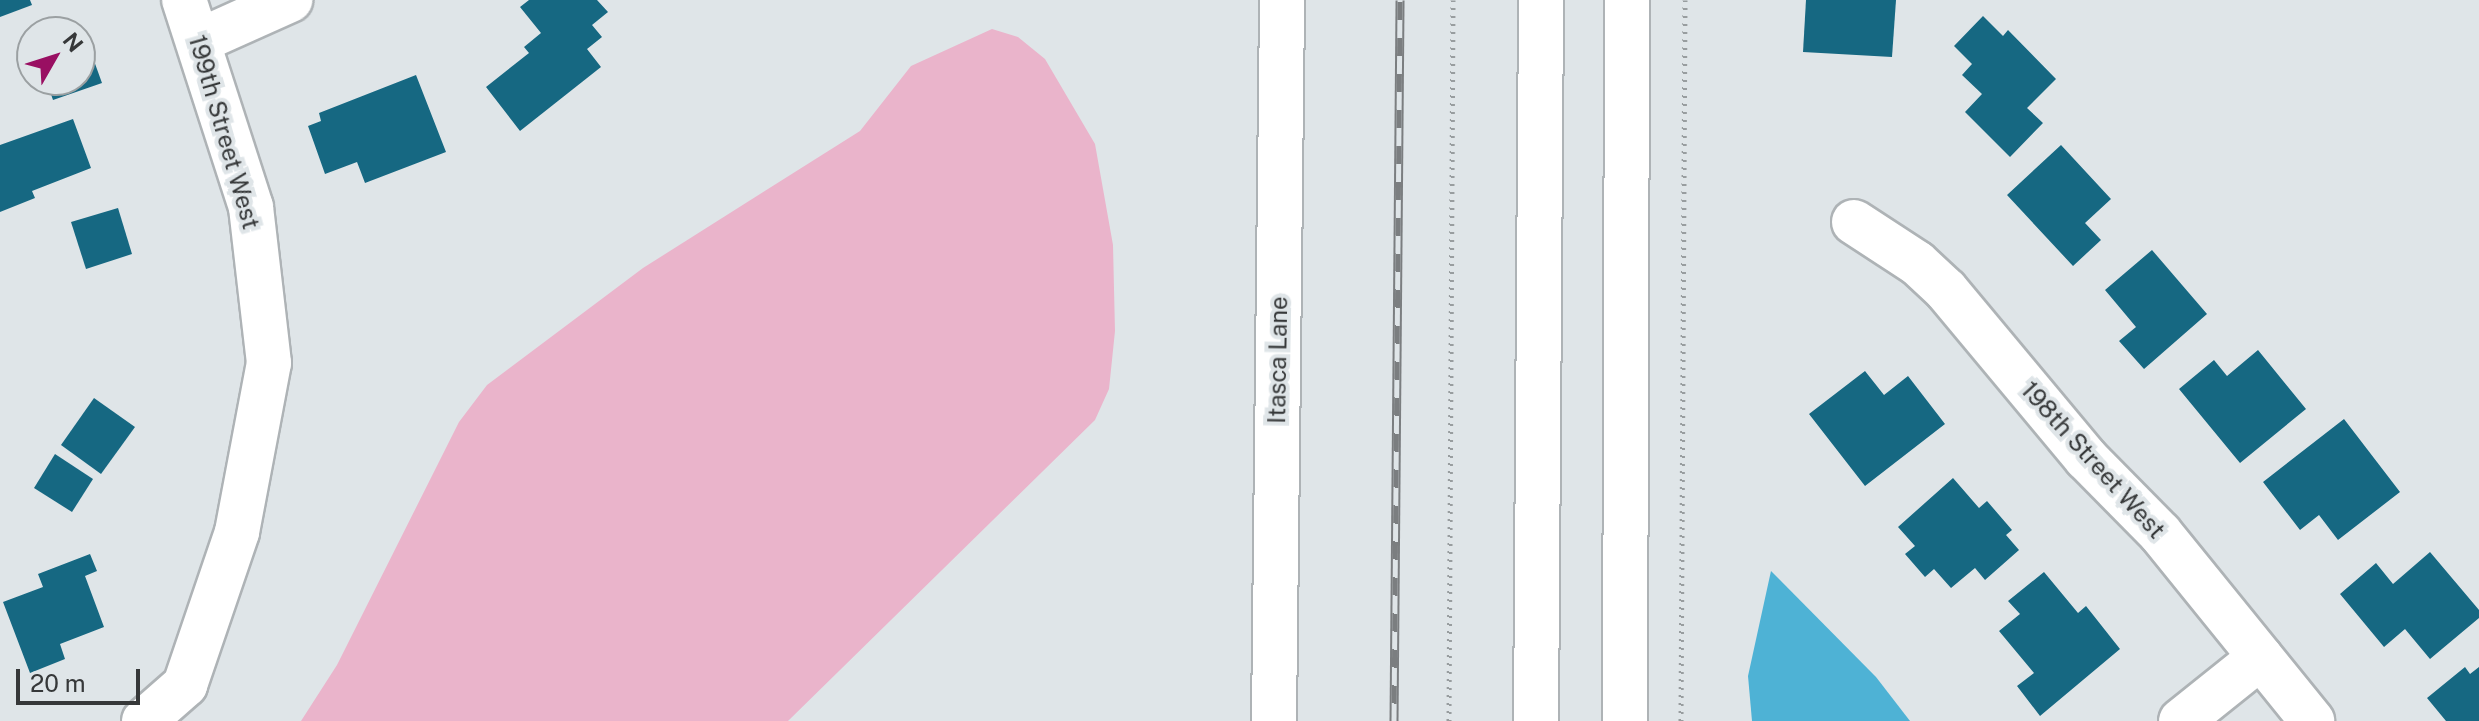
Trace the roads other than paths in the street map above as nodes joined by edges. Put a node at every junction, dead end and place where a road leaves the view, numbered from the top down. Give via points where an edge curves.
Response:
1 (184, 0) edge
2 (290, 0) edge
3 (1282, 0) edge
4 (1541, 0) edge
5 (1627, 0) edge
6 (201, 40) junction
7 (1854, 222) dead end
8 (2261, 657) junction
9 (144, 721) edge
10 (1274, 721) edge
11 (1536, 721) edge
12 (1625, 721) edge
13 (2181, 721) edge
14 (2312, 721) edge

1 - 6 street, 199th Street West
2 - 6 street
3 - 10 street, Itasca Lane
4 - 11 street
5 - 12 street
6 - 9 street, 199th Street West via 251,207 269,363 237,532 185,685
7 - 8 street, 198th Street West via 1917,263 1946,290
8 - 13 street
8 - 14 street, 198th Street West

